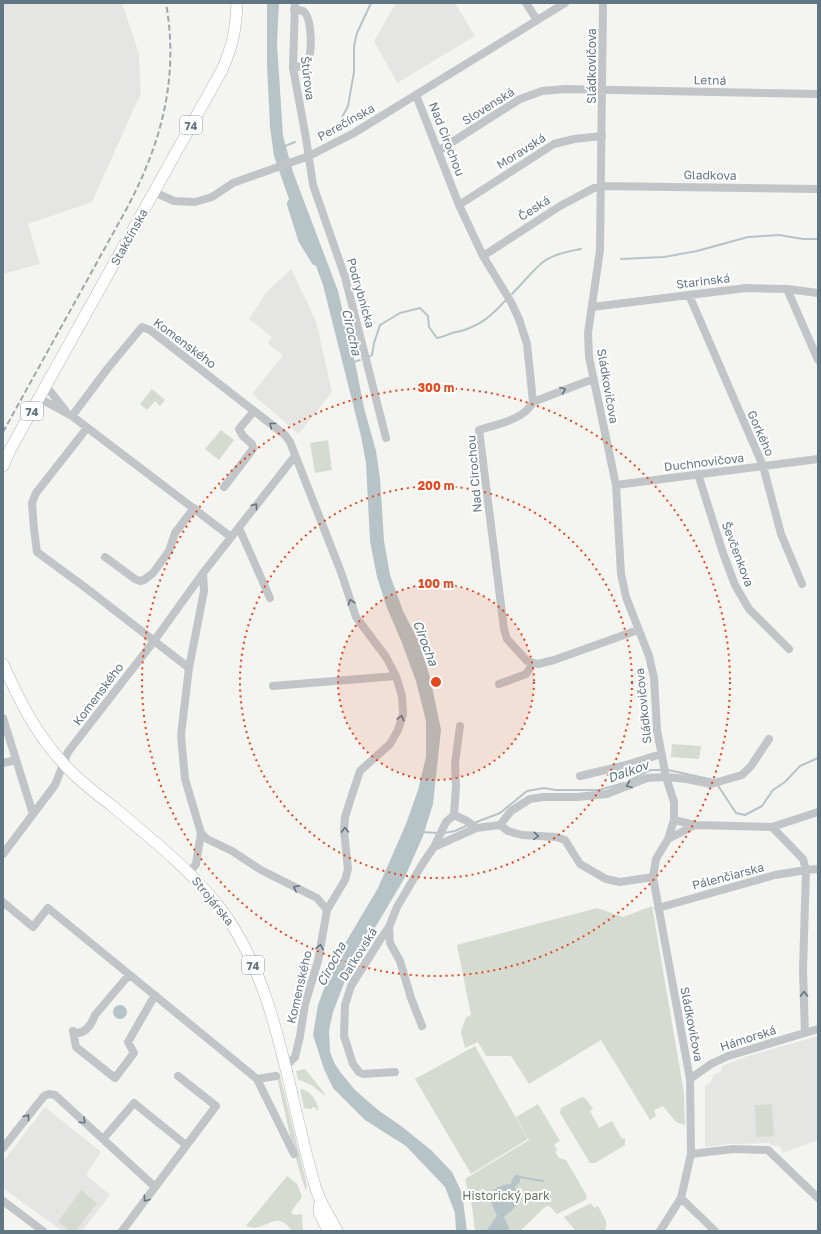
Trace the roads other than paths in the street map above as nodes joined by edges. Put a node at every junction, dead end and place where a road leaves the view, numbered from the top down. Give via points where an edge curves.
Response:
1 (237, 3) edge
2 (526, 3) edge
3 (565, 3) edge
4 (603, 4) edge
5 (295, 6) edge
6 (536, 20) junction
7 (293, 68) junction
8 (602, 90) junction
9 (818, 94) edge
10 (416, 95) junction
11 (602, 136) junction
12 (438, 151) junction
13 (306, 157) junction
14 (602, 186) junction
15 (818, 189) edge
16 (154, 192) junction
17 (459, 205) junction
18 (483, 256) junction
19 (787, 289) junction
20 (818, 293) edge
21 (689, 295) junction
22 (592, 307) junction
23 (818, 360) edge
24 (593, 379) junction
25 (46, 386) junction
26 (39, 398) junction
27 (533, 402) junction
28 (254, 411) junction
29 (70, 414) junction
30 (88, 428) junction
31 (386, 438) dead end
32 (292, 459) junction
33 (818, 459) edge
34 (3, 466) edge
35 (762, 466) junction
36 (698, 474) junction
37 (616, 485) junction
38 (224, 487) dead end
39 (194, 508) junction
40 (238, 528) junction
41 (231, 537) junction
42 (106, 557) dead end
43 (203, 573) junction
44 (802, 584) dead end
45 (270, 598) dead end
46 (638, 630) junction
47 (154, 640) junction
48 (789, 649) dead end
49 (533, 663) junction
50 (3, 664) edge
51 (189, 668) junction
52 (396, 676) junction
53 (499, 684) dead end
54 (273, 686) dead end
55 (3, 718) edge
56 (460, 726) dead end
57 (769, 739) dead end
58 (661, 754) junction
59 (16, 760) junction
60 (3, 763) edge
61 (64, 764) junction
62 (665, 773) junction
63 (580, 776) dead end
64 (818, 812) edge
65 (33, 814) junction
66 (454, 815) junction
67 (674, 820) junction
68 (500, 824) junction
69 (695, 825) junction
70 (772, 827) junction
71 (476, 828) junction
72 (201, 832) junction
73 (668, 839) junction
74 (434, 847) junction
75 (3, 854) edge
76 (818, 869) edge
77 (806, 870) junction
78 (190, 873) junction
79 (653, 877) junction
80 (3, 902) edge
81 (658, 908) junction
82 (327, 910) junction
83 (389, 927) junction
84 (380, 940) junction
85 (390, 942) junction
86 (129, 975) junction
87 (155, 995) junction
88 (422, 1026) dead end
89 (818, 1029) edge
90 (805, 1033) junction
91 (285, 1067) junction
92 (395, 1072) dead end
93 (178, 1076) dead end
94 (276, 1076) dead end
95 (257, 1079) junction
96 (690, 1079) junction
97 (103, 1139) junction
98 (186, 1145) junction
99 (3, 1148) edge
100 (294, 1154) dead end
101 (691, 1154) junction
102 (155, 1187) junction
103 (682, 1198) junction
104 (818, 1198) edge
105 (3, 1201) edge
106 (320, 1201) junction
107 (42, 1231) edge
108 (122, 1231) edge
109 (328, 1231) edge
110 (337, 1231) edge
111 (660, 1231) edge
112 (715, 1231) edge

1 - 16 main road, Stakčínska / 74 via 236,27 227,58
2 - 6 street
3 - 6 street, Perečínska
4 - 8 street, Sládkovičova
5 - 7 street, Štúrova
5 - 7 street via 308,17 310,52 305,65
6 - 10 street, Perečínska
7 - 13 street, Štúrova
8 - 9 street, Letná
8 - 11 street, Sládkovičova
8 - 12 street, Slovenská via 542,91 520,99
10 - 12 street, Nad Cirochou
10 - 13 street, Perečínska via 354,133
11 - 14 street, Sládkovičova
11 - 17 street, Moravská via 554,144
12 - 17 street, Nad Cirochou
13 - 16 street, Perečínska via 233,182 212,197 194,202 174,201
13 - 31 street, Podrybnícka via 313,185 346,277
14 - 15 street, Gladkova
14 - 18 street, Česká via 560,206
14 - 22 street, Sládkovičova via 600,250
16 - 25 main road, Stakčínska / 74
17 - 18 street, Nad Cirochou
18 - 27 street, Nad Cirochou via 519,319 527,344
19 - 20 street, Starinská
19 - 21 street, Starinská via 746,288
19 - 23 street
21 - 22 street, Starinská
21 - 35 street, Gorkého
22 - 24 street, Sládkovičova via 588,333
27 -> 24 street
24 - 37 street, Sládkovičova
25 - 26 main road, Stakčínska / 74
25 - 29 street
26 - 29 street
26 - 34 main road, Stakčínska / 74
27 - 49 street, Nad Cirochou via 530,408 515,418 479,430 504,629 507,639 526,661
28 - 29 street, Komenského via 151,331 142,327
32 -> 28 street, Komenského via 290,442 285,435
28 - 38 street via 239,430 252,444 253,449
29 - 30 street
30 - 39 street
30 - 47 street via 36,493 32,504 37,552
40 -> 32 street, Komenského
52 -> 32 street, Komenského via 386,657 356,617 299,464
33 - 35 street, Duchnovičova
35 - 36 street, Duchnovičova
35 - 44 street, Gorkého via 781,534
36 - 37 street, Duchnovičova
36 - 48 street, Ševčenkova via 735,585 749,609
37 - 46 street, Sládkovičova via 621,574
39 - 41 street
39 - 42 street via 175,533 169,551 153,573 144,580 135,579
40 - 41 street, Komenského
40 - 45 street
41 - 43 street, Komenského
43 - 47 street, Komenského
43 - 51 street via 204,591
46 - 49 street via 554,660
46 - 58 street, Sládkovičova via 649,656 654,678
47 - 51 street
47 - 61 street, Komenského via 68,752
49 - 53 street via 526,674
50 - 61 main road, Strojárska / 74 via 28,716
51 - 72 street via 181,735 184,779
52 - 54 street
82 -> 52 street, Komenského via 345,880 348,869 345,817 360,771 390,744 403,714 402,696
55 - 59 street
56 - 66 street via 455,764
57 - 62 street via 742,775 716,782
58 - 62 street, Sládkovičova
58 - 63 street
59 - 60 street
59 - 65 street
61 - 65 street, Komenského via 55,785
61 - 78 main road, Strojárska / 74
62 - 67 street, Sládkovičova via 674,802
62 -> 68 street via 607,794 530,799 511,811
64 - 70 street
65 - 75 street, Komenského
66 - 71 street
66 - 74 street, Daľkovská via 446,822
67 - 69 street
67 - 73 street, Sládkovičova
68 - 71 street
68 -> 79 street via 508,831 522,835 556,837 564,840 580,864 606,879 620,882
69 - 70 street
69 - 73 street
70 - 77 street via 803,858
71 - 74 street
72 - 78 street via 196,864
82 -> 72 street via 317,898 262,870 208,839
73 - 79 street, Sládkovičova via 656,859
74 - 83 street, Daľkovská via 397,906
76 - 77 street, Pálenčiarska
77 - 81 street, Pálenčiarska via 739,884
90 -> 77 street via 803,970
78 - 91 main road, Strojárska / 74 via 242,939 268,1006
79 - 81 street, Sládkovičova
80 - 86 street via 33,927 48,908
81 - 96 street, Sládkovičova
91 -> 82 street, Komenského via 295,1057 305,1004 318,961
83 - 84 street, Daľkovská
83 - 85 street, Daľkovská
84 - 85 street
84 - 92 street, Daľkovská via 351,986 345,1005 344,1036 358,1072
85 - 88 street, Daľkovská via 400,961
86 - 87 street
86 - 87 street via 84,1031 74,1032 76,1047 115,1078 134,1053 128,1042
87 - 95 street
89 - 90 street, Hámorská
90 - 96 street, Hámorská via 728,1056
91 - 106 main road, Strojárska / 74
93 - 98 street via 216,1106
94 - 95 street
95 - 100 street
96 - 101 street, Sládkovičova
97 - 98 street via 134,1103
99 -> 97 street via 44,1096 49,1094 55,1095
97 - 102 street
98 - 102 street
101 - 103 street, Sládkovičova
101 - 104 street via 733,1149 768,1150
102 -> 108 street
103 - 111 street, Sládkovičova
103 - 112 street
105 - 107 street
106 - 109 main road, 74 via 319,1212
106 - 110 main road, 74

